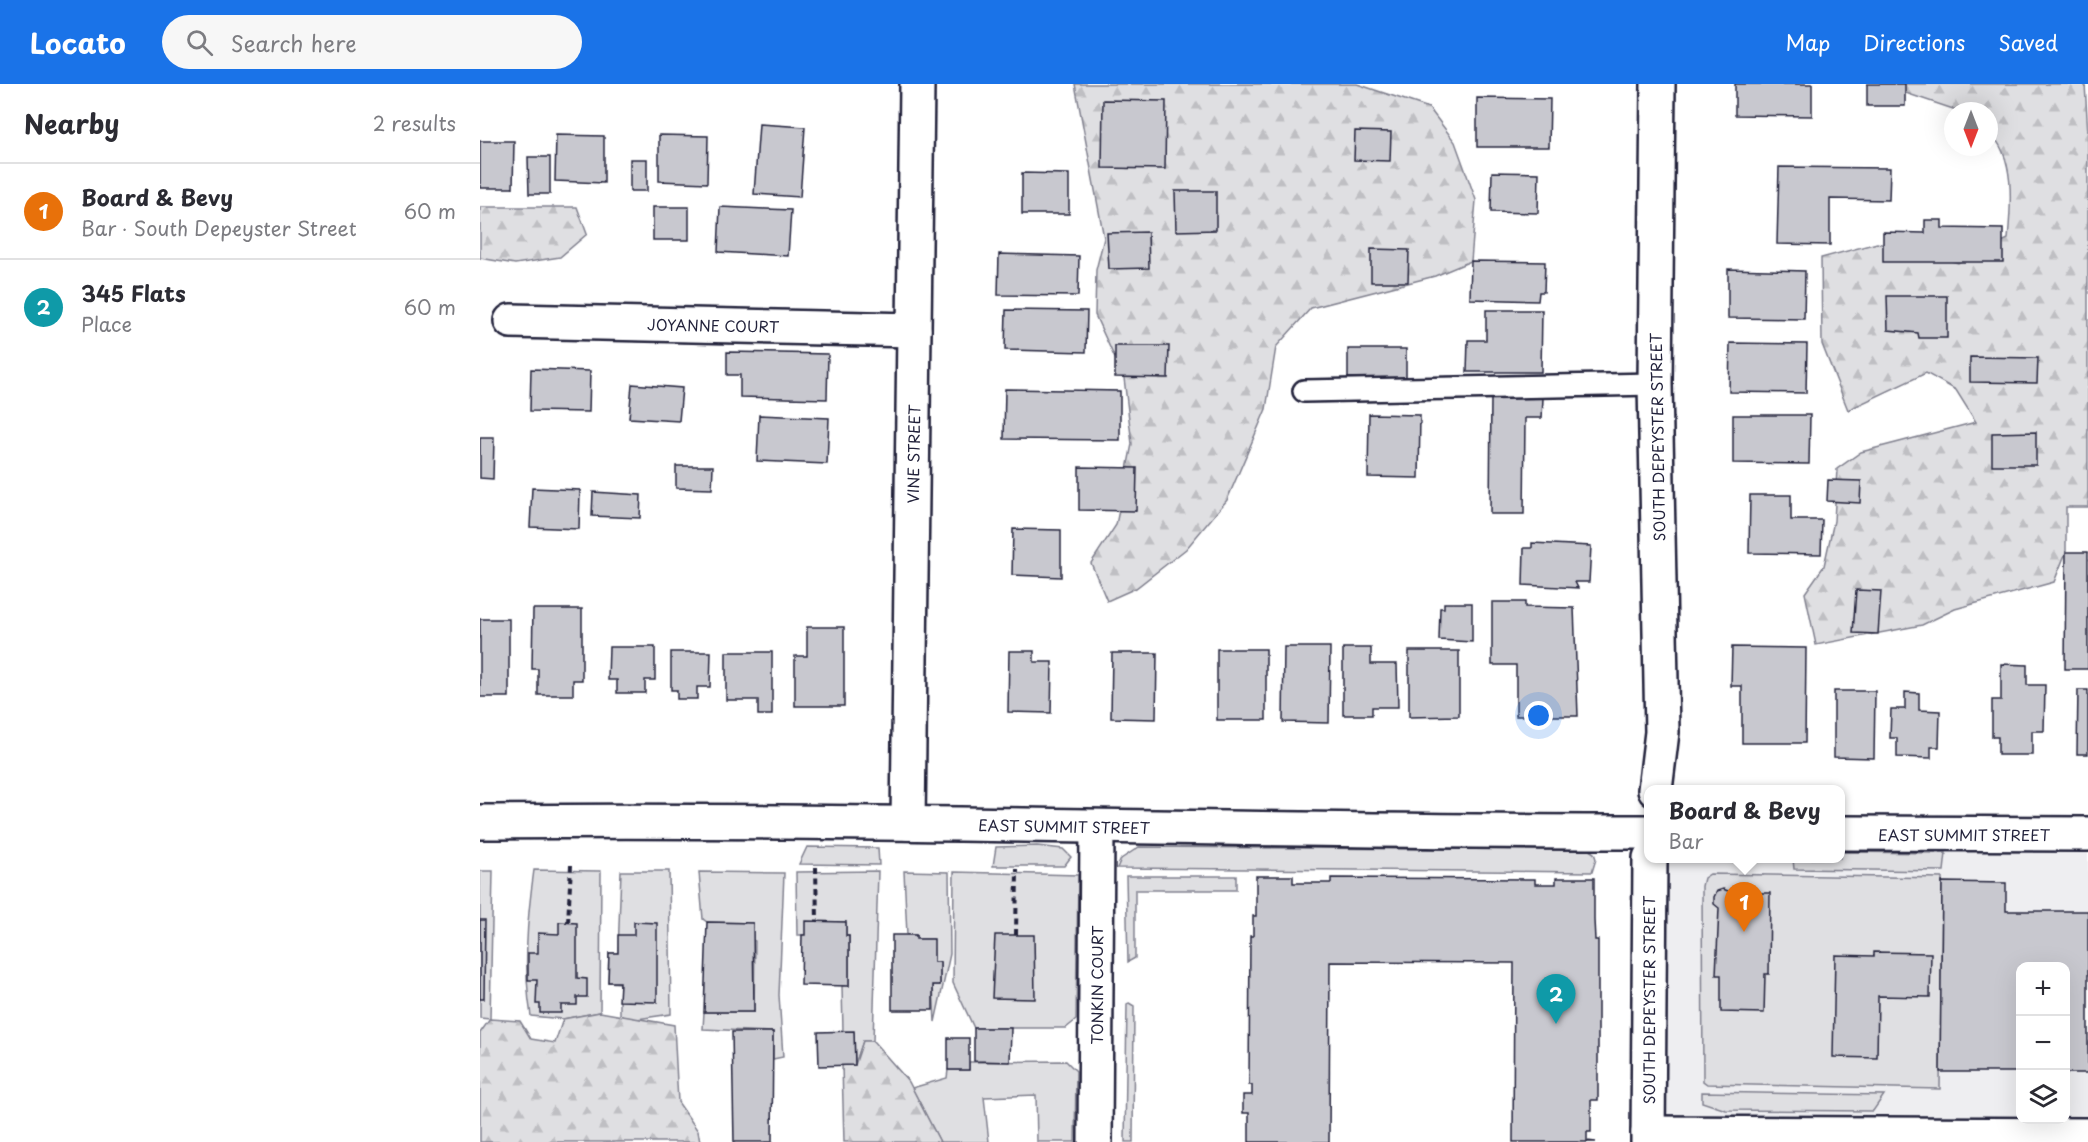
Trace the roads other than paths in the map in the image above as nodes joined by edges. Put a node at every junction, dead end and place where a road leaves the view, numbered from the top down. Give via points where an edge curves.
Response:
1 (917, 84) edge
2 (1658, 84) edge
3 (511, 321) dead end
4 (914, 330) junction
5 (1655, 384) junction
6 (1304, 391) dead end
7 (1655, 785) edge
8 (480, 822) edge
9 (908, 823) junction
10 (1097, 828) junction
11 (1644, 832) edge
12 (1845, 833) edge
13 (2088, 834) edge
14 (1650, 863) edge
15 (2088, 1136) edge
16 (1647, 1138) edge
17 (1095, 1142) edge

1 - 4 street, VINE STREET
2 - 5 street, SOUTH DEPEYSTER STREET
3 - 4 street, JOYANNE COURT
4 - 9 street, VINE STREET
5 - 6 lane
5 - 7 street, SOUTH DEPEYSTER STREET via 1662,732
8 - 9 street, EAST SUMMIT STREET
9 - 10 street, EAST SUMMIT STREET
10 - 11 street, EAST SUMMIT STREET
10 - 17 street, TONKIN COURT
12 - 13 street, EAST SUMMIT STREET
14 - 16 street, SOUTH DEPEYSTER STREET
15 - 16 street

